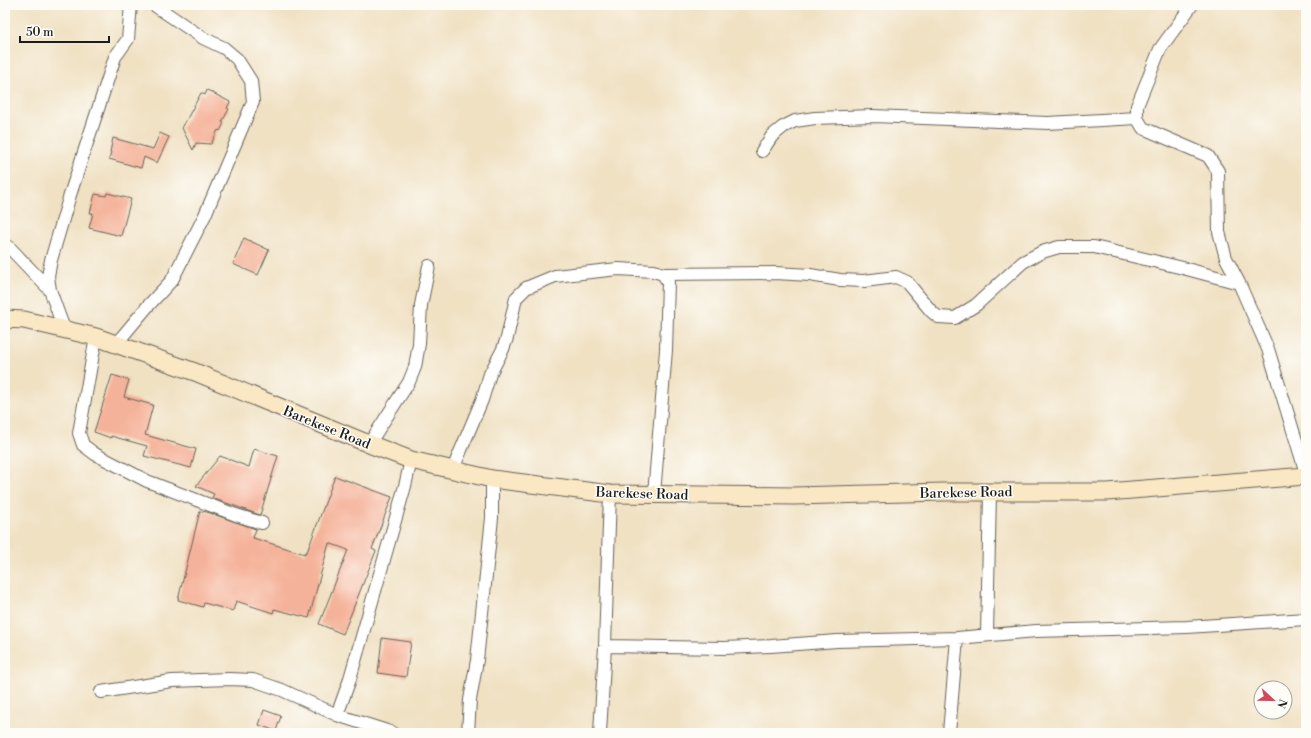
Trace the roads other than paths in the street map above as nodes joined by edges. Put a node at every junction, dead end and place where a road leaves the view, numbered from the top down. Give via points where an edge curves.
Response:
1 (131, 5) edge
2 (154, 5) edge
3 (1192, 5) edge
4 (1137, 118) junction
5 (762, 151) dead end
6 (9, 247) dead end
7 (429, 266) dead end
8 (663, 274) junction
9 (1239, 283) junction
10 (50, 290) junction
11 (5, 319) edge
12 (64, 329) junction
13 (96, 337) junction
14 (116, 344) junction
15 (369, 444) junction
16 (411, 460) junction
17 (453, 469) junction
18 (1306, 473) edge
19 (1306, 476) edge
20 (492, 479) junction
21 (990, 492) junction
22 (610, 494) junction
23 (654, 494) junction
24 (262, 523) dead end
25 (1306, 619) edge
26 (987, 635) junction
27 (957, 638) junction
28 (605, 646) junction
29 (101, 692) dead end
30 (337, 716) junction
31 (393, 733) edge
32 (468, 733) edge
33 (600, 733) edge
34 (949, 733) edge

1 - 10 street via 128,39 115,57 55,245 48,276
2 - 14 street via 203,38 224,48 237,60 251,82 253,102 205,214 172,280
3 - 4 street via 1160,49 1137,106
4 - 5 street via 1048,123 873,116 814,118 795,121 783,127 772,136
4 - 9 street via 1143,128 1208,156 1218,171 1219,232 1226,258
6 - 10 street
7 - 15 street via 421,304 415,367 409,382
8 - 9 street via 775,273 864,281 896,277 907,282 938,317 955,318 976,305 1023,262 1059,246 1094,247
8 - 17 street via 618,269 555,276 526,288 516,298 505,344 490,374
8 - 23 street via 668,282 666,350
9 - 18 street via 1268,349
10 - 12 street
11 - 12 main road, Barekese Road via 24,320
12 - 13 main road, Barekese Road
13 - 14 main road, Barekese Road
13 - 24 street via 78,433 84,445 95,454 147,481
14 - 15 main road, Barekese Road via 195,372
15 - 16 main road, Barekese Road
16 - 17 main road, Barekese Road
16 - 30 street via 349,682
17 - 20 main road, Barekese Road
19 - 21 main road, Barekese Road via 1107,492
20 - 22 main road, Barekese Road
20 - 32 street via 492,518
21 - 23 main road, Barekese Road via 794,496
21 - 26 street
22 - 23 main road, Barekese Road
22 - 28 street
25 - 26 street
26 - 27 street
27 - 28 street via 837,641 724,648
27 - 34 street
28 - 33 street
29 - 30 street via 172,681 253,680 282,690
30 - 31 street

